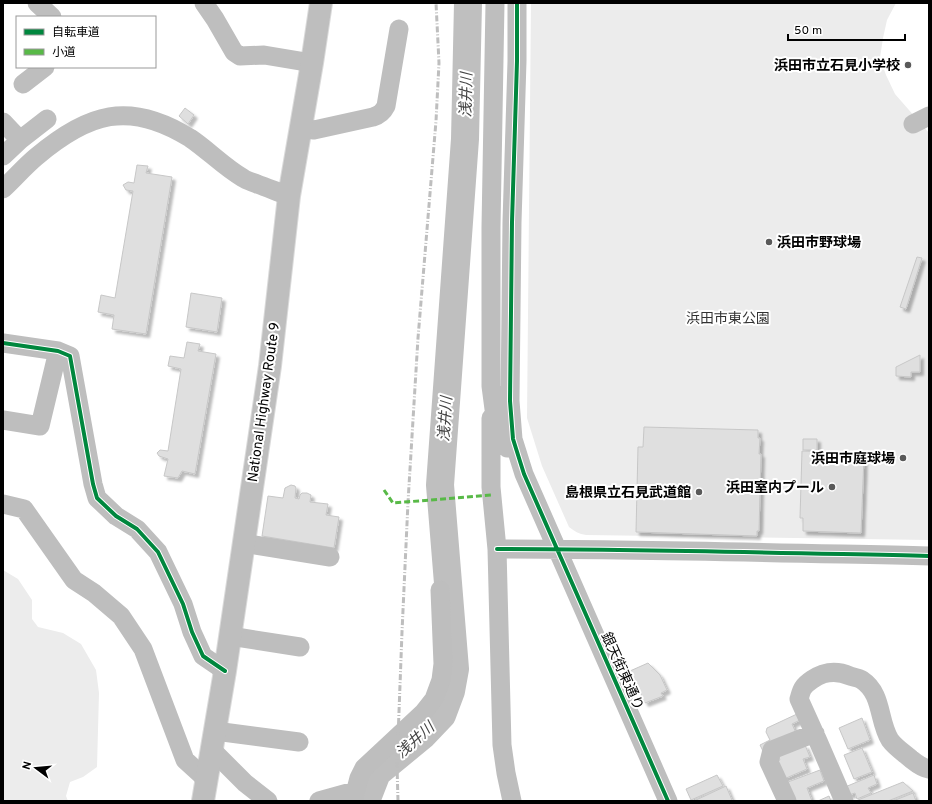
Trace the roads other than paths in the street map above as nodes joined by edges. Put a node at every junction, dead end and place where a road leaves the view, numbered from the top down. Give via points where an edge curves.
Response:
1 (37, 3) edge
2 (204, 3) edge
3 (321, 3) edge
4 (495, 3) edge
5 (517, 3) edge
6 (51, 16) edge
7 (399, 29) dead end
8 (312, 63) junction
9 (44, 68) edge
10 (23, 84) dead end
11 (47, 119) dead end
12 (3, 122) edge
13 (300, 128) junction
14 (20, 140) junction
15 (3, 156) edge
16 (3, 189) edge
17 (288, 196) junction
18 (3, 343) edge
19 (58, 351) junction
20 (491, 386) junction
21 (3, 420) edge
22 (524, 474) junction
23 (3, 504) edge
24 (243, 543) junction
25 (497, 549) junction
26 (557, 549) junction
27 (330, 556) dead end
28 (929, 556) edge
29 (440, 590) dead end
30 (230, 636) junction
31 (300, 647) dead end
32 (224, 671) junction
33 (815, 733) junction
34 (214, 741) junction
35 (299, 742) dead end
36 (929, 769) edge
37 (205, 791) edge
38 (354, 796) edge
39 (268, 801) edge
40 (319, 801) edge
41 (512, 801) edge
42 (668, 801) edge
43 (787, 801) edge
44 (844, 801) edge

1 - 6 street
2 - 8 street via 234,52 240,56 264,56
3 - 8 highway, National Highway Route 9
4 - 20 street
5 - 22 street via 510,401 513,439
7 - 13 street via 386,106 378,116 314,130
8 - 13 highway, National Highway Route 9
9 - 10 street
11 - 14 street
12 - 14 street
13 - 17 highway, National Highway Route 9
14 - 15 street
16 - 17 street via 35,158 75,129 100,118 128,115 162,123 190,138 244,178
17 - 24 highway, National Highway Route 9 via 270,366
18 - 19 street
19 - 21 street via 40,426
19 - 32 street via 70,356 92,484 97,498 116,516 137,529 158,552 183,604 203,656
20 - 22 street via 494,409 501,431 508,449
20 - 25 street via 491,487
22 - 26 street, 銀天街東通り
23 - 37 street via 24,509 74,580 121,616 143,649 184,760
24 - 27 street
24 - 30 highway, National Highway Route 9
25 - 26 street
25 - 41 street via 502,745
26 - 28 street
26 - 42 street, 銀天街東通り
29 - 38 street via 443,664 441,680 434,699 423,713 364,768
30 - 31 street
30 - 32 highway, National Highway Route 9
32 - 34 highway, National Highway Route 9
33 - 36 street via 799,699 803,688 822,675 833,672 845,674 862,680 872,690 878,700 883,725 891,741 918,765
33 - 43 street via 772,750 769,762
33 - 44 street
34 - 35 street
34 - 37 highway, National Highway Route 9
34 - 39 street via 245,783
38 - 40 street

